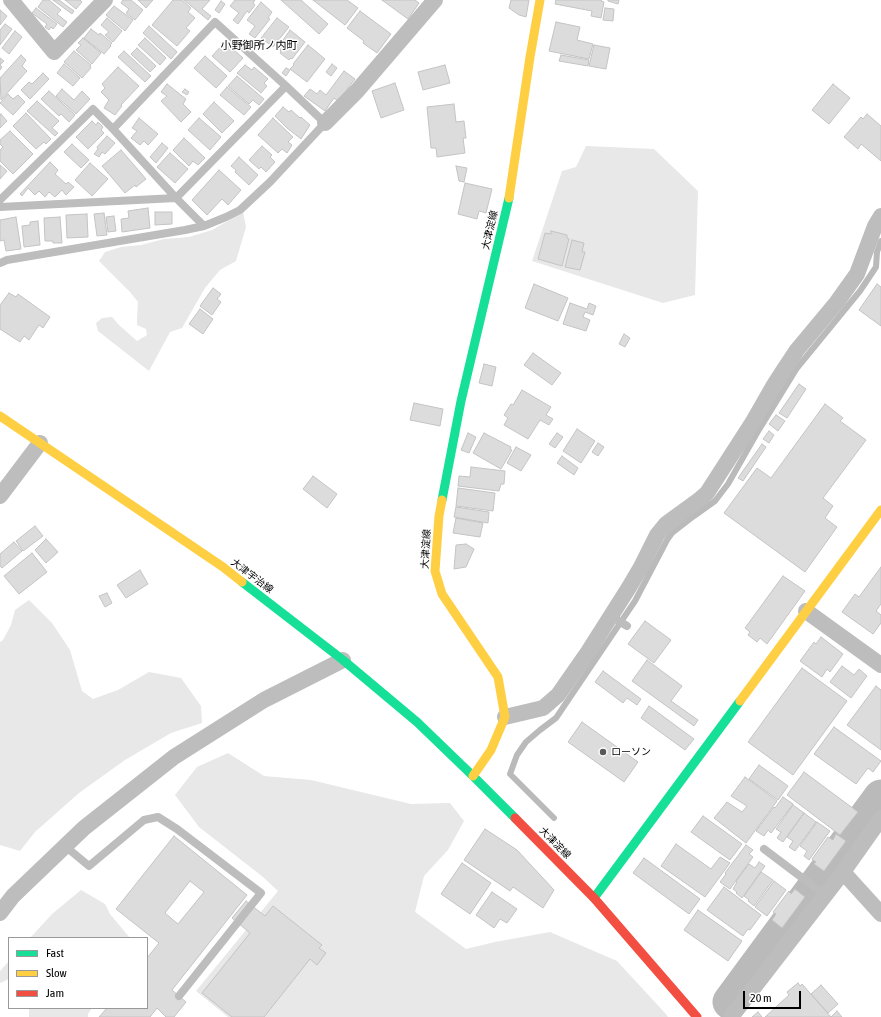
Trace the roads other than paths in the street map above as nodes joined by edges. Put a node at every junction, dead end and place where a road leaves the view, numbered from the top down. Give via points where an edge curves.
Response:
1 (11, 0) edge
2 (105, 0) edge
3 (435, 0) edge
4 (540, 0) edge
5 (286, 86) junction
6 (325, 123) junction
7 (113, 129) junction
8 (176, 198) junction
9 (0, 200) edge
10 (0, 207) edge
11 (881, 216) edge
12 (204, 226) junction
13 (0, 263) edge
14 (0, 416) edge
15 (40, 444) junction
16 (0, 496) edge
17 (881, 510) edge
18 (806, 611) junction
19 (614, 617) junction
20 (626, 626) dead end
21 (343, 660) junction
22 (881, 665) edge
23 (505, 717) junction
24 (473, 776) junction
25 (881, 818) edge
26 (65, 846) junction
27 (764, 849) dead end
28 (843, 872) junction
29 (825, 895) junction
30 (594, 898) junction
31 (0, 913) edge
32 (881, 914) edge
33 (179, 996) dead end
34 (697, 1017) edge
35 (731, 1017) edge

1 - 2 street via 54,52
3 - 6 street via 357,91
4 - 23 main road, 大津淀線 via 510,195 461,401 440,509 435,571 442,594 498,677
5 - 6 lane
5 - 7 lane via 215,22
5 - 8 lane
6 - 12 lane via 240,210
7 - 8 lane
7 - 9 lane via 93,109
8 - 10 lane
8 - 12 lane
11 - 19 street via 857,274 797,350 708,493 666,524 657,535
12 - 13 lane
14 - 15 main road, 大津宇治線
15 - 16 street
15 - 21 main road, 大津宇治線 via 223,567
17 - 18 main road
18 - 22 street
18 - 30 main road
19 - 20 lane
19 - 23 street via 558,695 543,708
21 - 24 main road, 大津宇治線 via 417,722
21 - 26 street via 264,700 174,757
23 - 24 main road via 490,750
24 - 30 main road, 大津淀線
25 - 28 street
26 - 31 street via 13,896
26 - 33 lane via 89,866 144,820 158,817 261,893
27 - 29 lane
28 - 29 street
28 - 32 street
29 - 35 street
30 - 34 main road, 大津淀線

